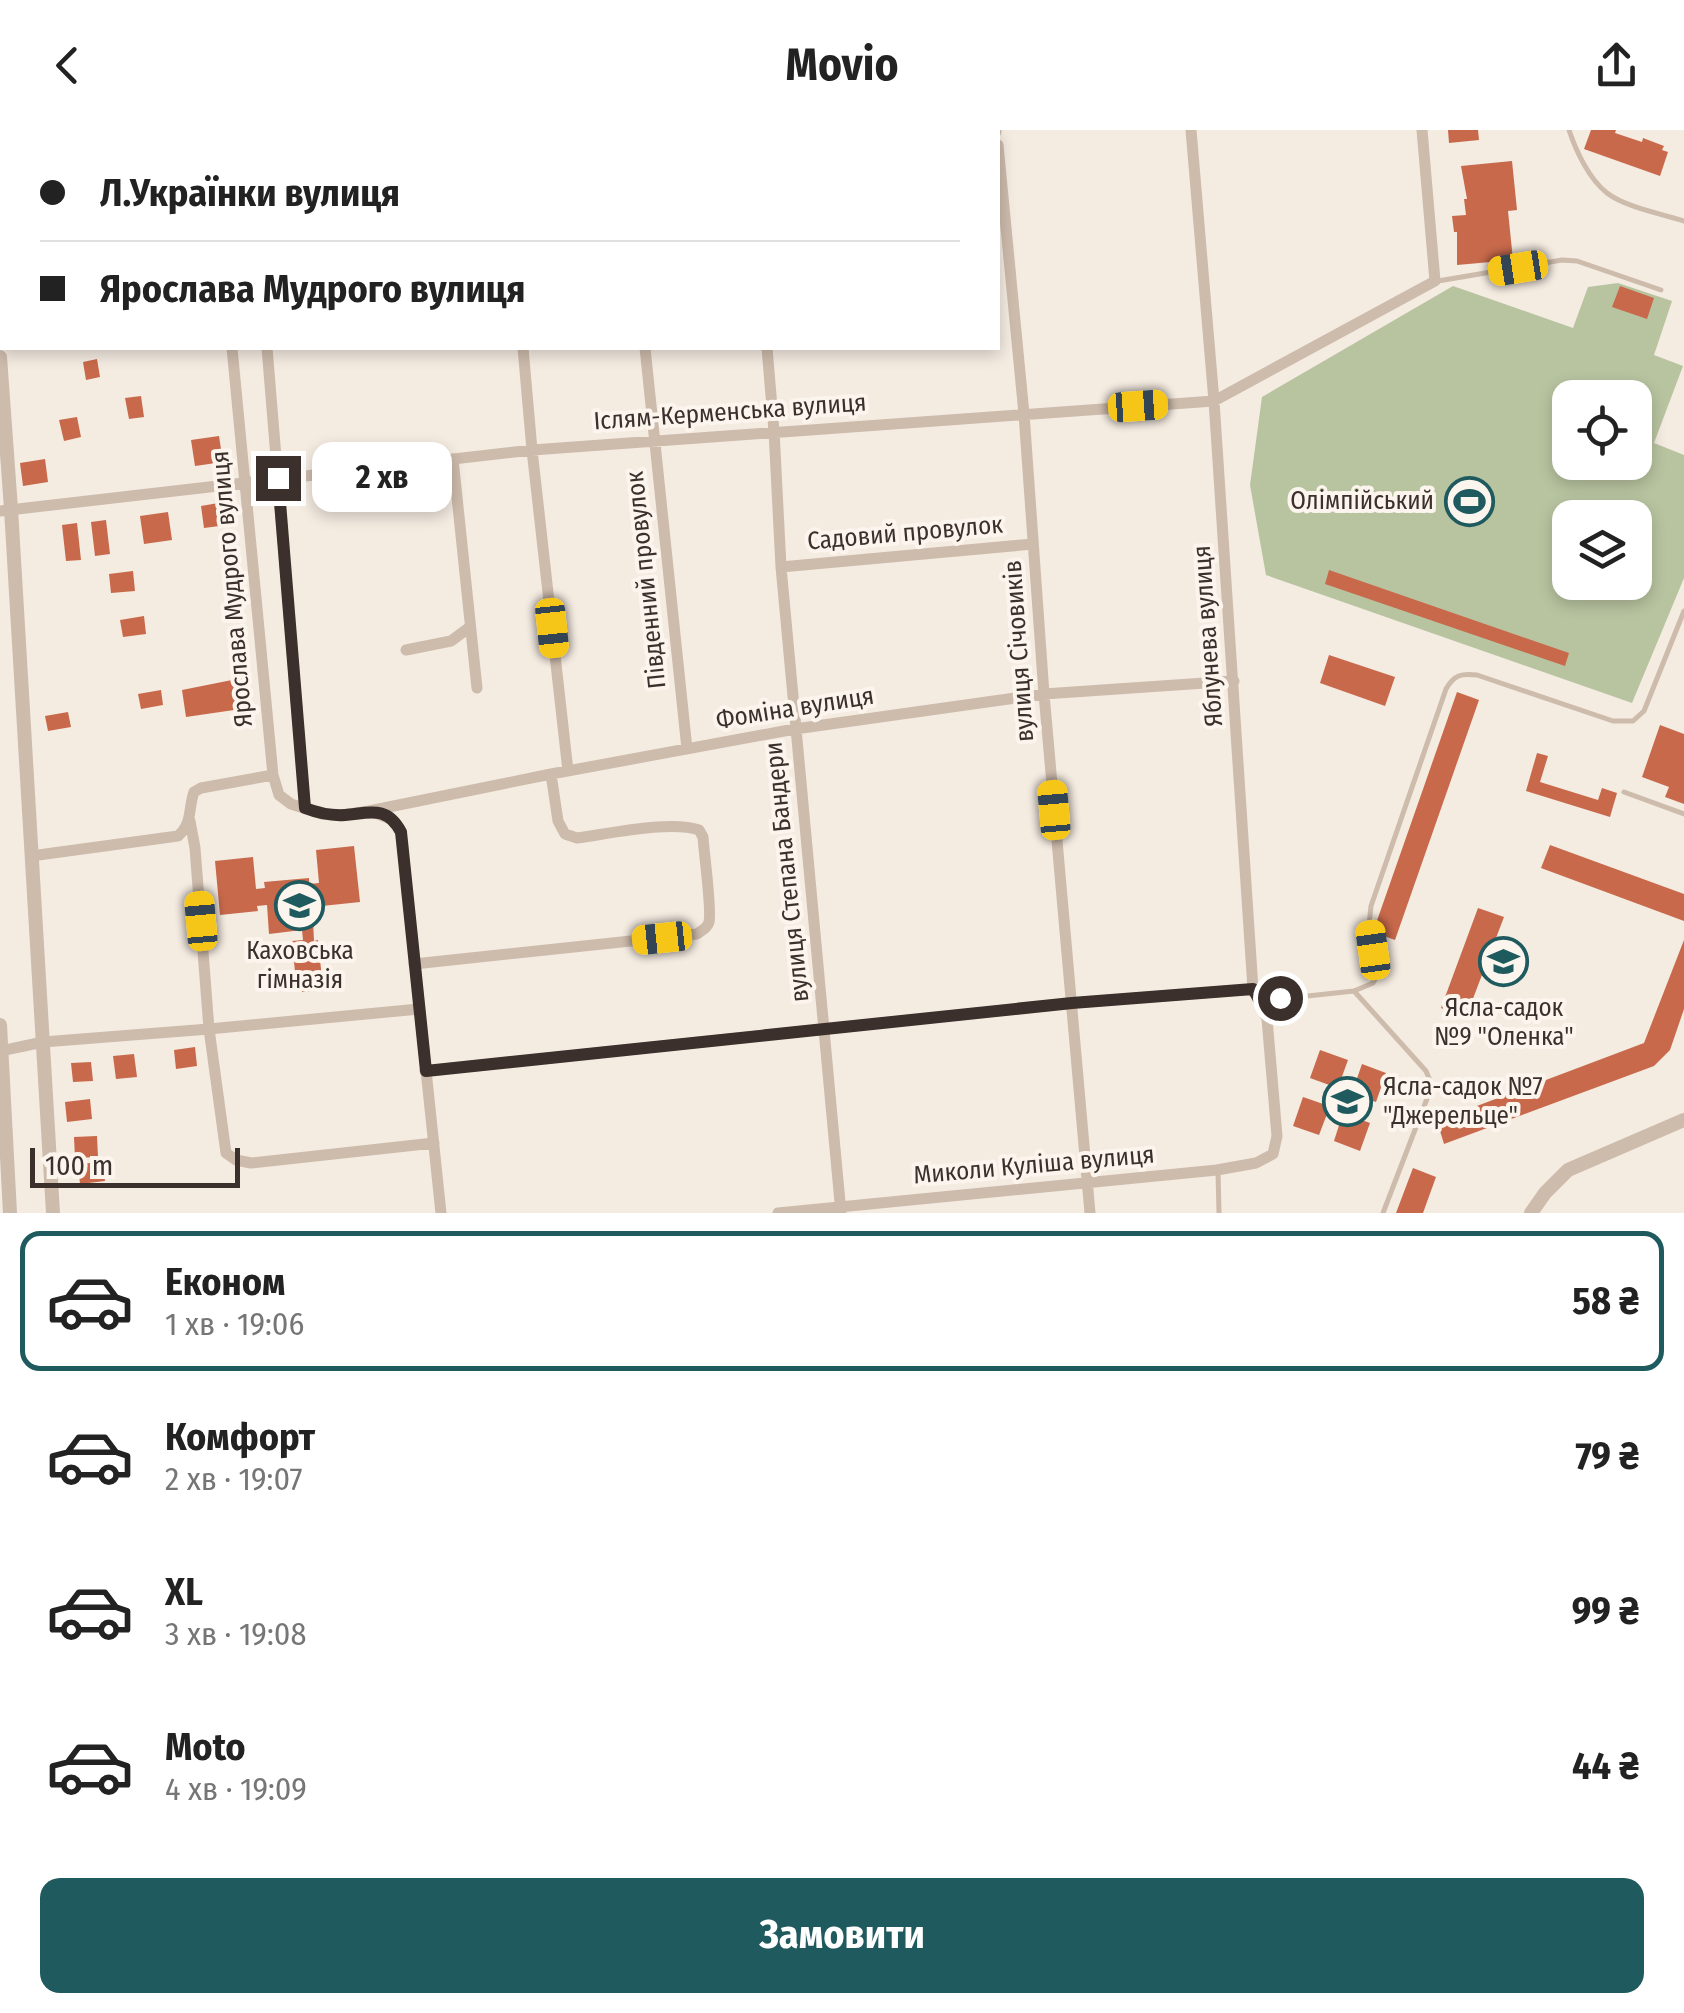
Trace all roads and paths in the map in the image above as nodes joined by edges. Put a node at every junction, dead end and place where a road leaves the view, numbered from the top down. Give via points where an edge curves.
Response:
1 (1192, 130) edge
2 (1422, 130) edge
3 (1569, 130) edge
4 (1000, 166) edge
5 (1684, 221) edge
6 (1436, 282) junction
7 (1661, 290) dead end
8 (232, 350) edge
9 (268, 350) edge
10 (524, 350) edge
11 (645, 350) edge
12 (767, 350) edge
13 (0, 357) edge
14 (1214, 401) junction
15 (1024, 414) junction
16 (774, 431) junction
17 (653, 440) junction
18 (532, 450) junction
19 (453, 459) junction
20 (278, 478) junction
21 (245, 484) junction
22 (6, 510) edge
23 (1033, 544) junction
24 (781, 567) junction
25 (1684, 611) edge
26 (470, 627) junction
27 (406, 650) dead end
28 (1234, 681) junction
29 (477, 688) dead end
30 (1044, 694) junction
31 (795, 729) junction
32 (687, 749) junction
33 (568, 770) junction
34 (273, 774) junction
35 (552, 774) junction
36 (1624, 792) dead end
37 (305, 808) junction
38 (369, 811) junction
39 (1684, 814) edge
40 (190, 821) junction
41 (32, 856) junction
42 (414, 964) junction
43 (1253, 989) junction
44 (1354, 991) junction
45 (1260, 1001) junction
46 (1072, 1003) junction
47 (419, 1009) junction
48 (0, 1025) edge
49 (210, 1029) junction
50 (825, 1029) junction
51 (43, 1042) junction
52 (1, 1051) edge
53 (426, 1071) junction
54 (1684, 1120) edge
55 (1277, 1136) joint
56 (434, 1143) junction
57 (1218, 1170) junction
58 (1088, 1182) junction
59 (841, 1210) edge
60 (10, 1213) edge
61 (53, 1213) edge
62 (441, 1213) edge
63 (778, 1213) edge
64 (1090, 1213) edge
65 (1219, 1213) edge
66 (1383, 1213) edge
67 (1531, 1213) edge

1 - 14 street, Яблунева вулиця
2 - 6 street
3 - 5 lane via 1609,194
4 - 15 street, вулиця Січовиків
6 - 7 lane via 1562,260
6 - 14 street, Іслям-Керменська вулиця
8 - 21 street, Ярослава Мудрого вулиця
9 - 20 street
10 - 18 street
11 - 17 street, Південний провулок
12 - 16 street, вулиця Степана Бандери
13 - 22 street
14 - 15 street, Іслям-Керменська вулиця
14 - 28 street, Яблунева вулиця
15 - 16 street, Іслям-Керменська вулиця
15 - 23 street, вулиця Січовиків
16 - 17 street, Іслям-Керменська вулиця
16 - 24 street, вулиця Степана Бандери
17 - 18 street, Іслям-Керменська вулиця
17 - 32 street, Південний провулок
18 - 19 street, Іслям-Керменська вулиця
18 - 33 street
19 - 20 street, Іслям-Керменська вулиця
19 - 26 street
20 - 21 street, Іслям-Керменська вулиця
20 - 37 street
21 - 22 street, Іслям-Керменська вулиця
21 - 34 street, Ярослава Мудрого вулиця
22 - 41 street
23 - 24 street, Садовий провулок
23 - 30 street, вулиця Січовиків
24 - 31 street, вулиця Степана Бандери
25 - 44 lane via 1644,711 1634,720 1613,721 1477,675 1452,679 1371,906 1374,983
26 - 27 street via 451,641
26 - 29 street
28 - 30 street, Фоміна вулиця
28 - 43 street, Яблунева вулиця
30 - 31 street, Фоміна вулиця
30 - 46 street, вулиця Січовиків
31 - 32 street, Фоміна вулиця
31 - 50 street, вулиця Степана Бандери
32 - 33 street, Фоміна вулиця
33 - 35 street, Фоміна вулиця
34 - 37 street via 279,795
34 - 40 street via 201,788 192,796
35 - 38 street, Фоміна вулиця
35 - 42 street via 565,834 699,830 709,923 697,934
36 - 39 lane
37 - 38 street via 322,814
38 - 42 street via 391,819 401,832
40 - 41 street via 171,838
40 - 49 street
41 - 51 street
42 - 47 street
43 - 45 street, Яблунева вулиця
43 - 46 street
44 - 45 lane
44 - 66 lane via 1431,1083
45 - 55 street, Яблунева вулиця
46 - 50 street
46 - 58 street, вулиця Січовиків
47 - 49 street
47 - 53 street
48 - 52 street
49 - 51 street
49 - 56 street via 226,1152 236,1160
50 - 53 street
50 - 59 street, вулиця Степана Бандери
51 - 52 street
51 - 61 street
52 - 60 street
53 - 56 street
54 - 67 street via 1568,1170
55 - 57 street, Миколи Куліша вулиця via 1272,1154
56 - 62 street
57 - 58 street, Миколи Куліша вулиця
57 - 65 lane
58 - 59 street, Миколи Куліша вулиця
58 - 64 street, вулиця Січовиків
59 - 63 street, Миколи Куліша вулиця

